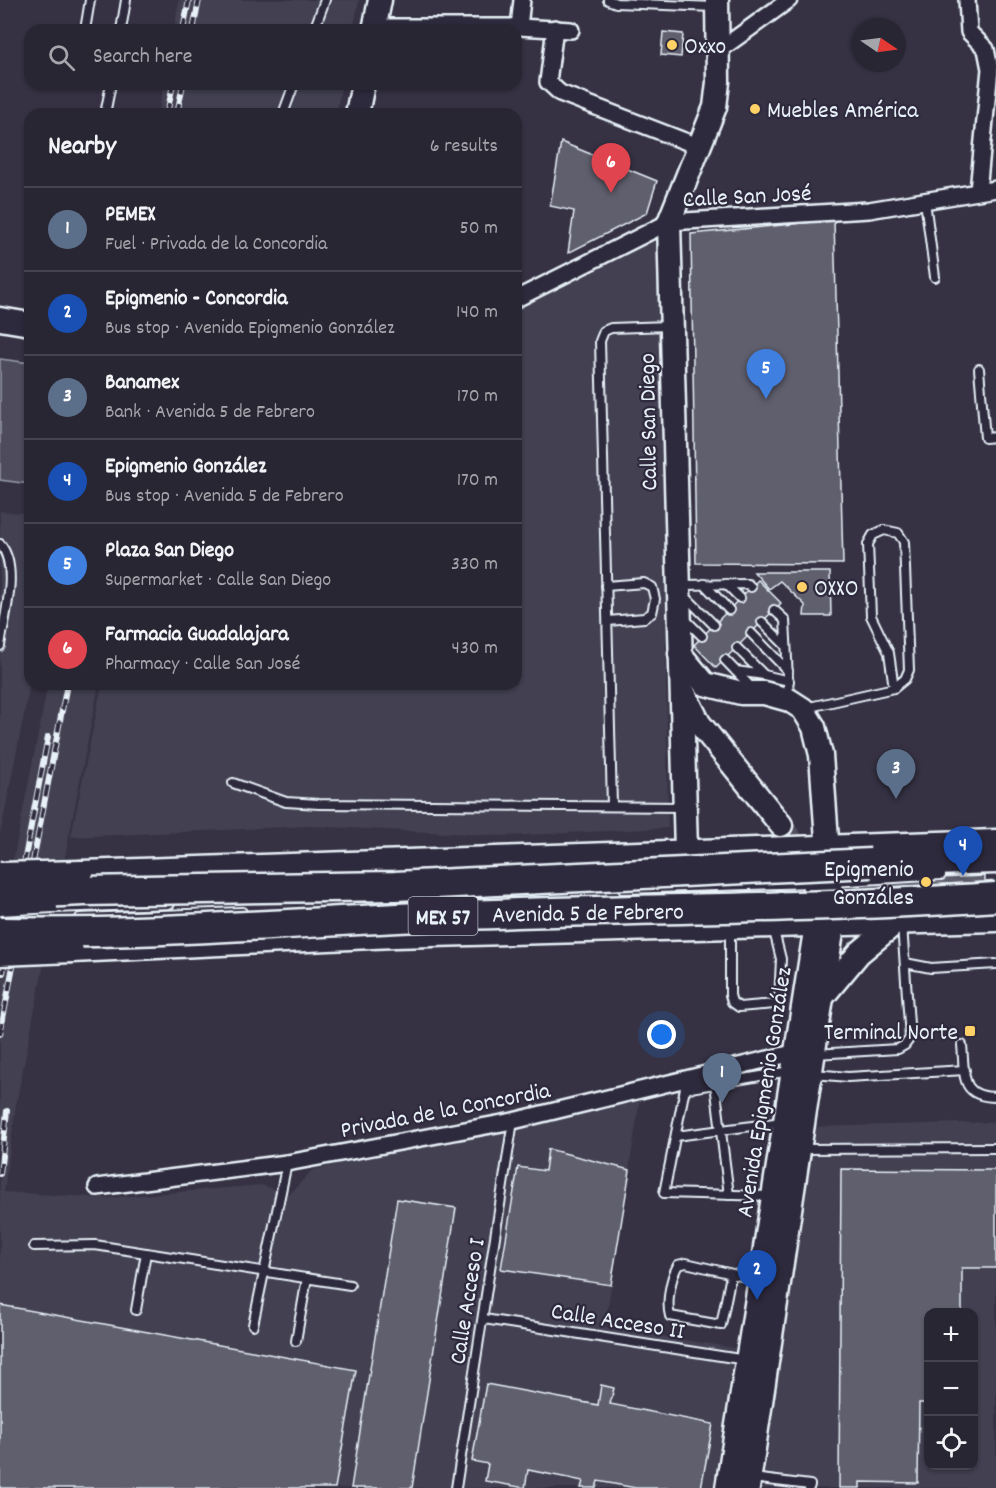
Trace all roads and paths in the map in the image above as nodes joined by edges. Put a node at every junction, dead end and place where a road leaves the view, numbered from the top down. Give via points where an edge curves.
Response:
1 (90, 0) edge
2 (126, 0) edge
3 (325, 0) edge
4 (380, 0) edge
5 (522, 0) edge
6 (608, 0) edge
7 (789, 0) edge
8 (967, 0) edge
9 (717, 4) edge
10 (86, 24) edge
11 (122, 24) edge
12 (316, 24) edge
13 (375, 24) edge
14 (519, 24) edge
15 (522, 27) edge
16 (555, 28) junction
17 (571, 30) dead end
18 (718, 51) junction
19 (110, 90) edge
20 (292, 90) edge
21 (362, 90) edge
22 (106, 108) edge
23 (285, 108) edge
24 (358, 108) edge
25 (700, 147) junction
26 (996, 189) edge
27 (978, 191) junction
28 (925, 201) junction
29 (669, 222) junction
30 (934, 277) dead end
31 (522, 296) edge
32 (0, 319) edge
33 (24, 323) edge
34 (672, 326) junction
35 (979, 369) dead end
36 (996, 437) edge
37 (0, 544) edge
38 (704, 584) junction
39 (726, 584) junction
40 (606, 586) junction
41 (678, 587) junction
42 (752, 587) dead end
43 (740, 598) dead end
44 (729, 610) dead end
45 (774, 610) dead end
46 (679, 613) junction
47 (608, 621) junction
48 (762, 622) dead end
49 (714, 625) dead end
50 (751, 633) dead end
51 (702, 636) dead end
52 (0, 646) edge
53 (786, 646) junction
54 (736, 648) dead end
55 (680, 654) junction
56 (725, 660) dead end
57 (735, 671) junction
58 (788, 672) junction
59 (760, 684) junction
60 (681, 686) junction
61 (894, 688) junction
62 (793, 696) junction
63 (233, 783) dead end
64 (612, 806) junction
65 (684, 807) junction
66 (781, 825) tunnel mouth
67 (996, 841) edge
68 (819, 846) junction
69 (686, 851) junction
70 (996, 859) edge
71 (714, 860) dead end
72 (459, 861) junction
73 (0, 874) edge
74 (951, 874) dead end
75 (826, 888) junction
76 (612, 890) dead end
77 (0, 895) edge
78 (683, 897) dead end
79 (996, 897) edge
80 (184, 903) dead end
81 (970, 910) dead end
82 (996, 910) edge
83 (0, 911) edge
84 (254, 912) dead end
85 (75, 918) dead end
86 (996, 920) edge
87 (898, 924) junction
88 (825, 925) junction
89 (773, 926) junction
90 (730, 927) junction
91 (0, 932) edge
92 (821, 950) junction
93 (0, 954) edge
94 (905, 963) junction
95 (996, 964) edge
96 (817, 995) junction
97 (962, 1044) dead end
98 (803, 1063) junction
99 (965, 1070) junction
100 (686, 1084) junction
101 (715, 1084) junction
102 (996, 1098) edge
103 (513, 1121) junction
104 (786, 1122) junction
105 (722, 1130) junction
106 (676, 1136) junction
107 (996, 1148) edge
108 (798, 1149) junction
109 (287, 1162) junction
110 (97, 1187) dead end
111 (729, 1195) junction
112 (774, 1196) junction
113 (34, 1246) dead end
114 (146, 1253) junction
115 (264, 1271) junction
116 (731, 1275) junction
117 (307, 1278) junction
118 (760, 1280) junction
119 (350, 1285) dead end
120 (136, 1310) dead end
121 (484, 1319) junction
122 (253, 1325) dead end
123 (296, 1341) dead end
124 (757, 1361) junction
125 (749, 1483) edge
126 (456, 1488) edge
127 (727, 1488) edge
128 (809, 1488) edge

1 - 10 lane
2 - 11 lane
3 - 12 lane
4 - 13 main road
5 - 14 street
6 - 9 lane
7 - 18 street
8 - 27 street via 969,32 986,49 990,69
9 - 18 main road, Calle San Diego
15 - 16 street
16 - 17 street
16 - 25 street via 548,82 552,87
18 - 25 main road, Calle San Diego via 715,107
19 - 22 lane
20 - 23 lane
21 - 24 main road
25 - 29 main road, Calle San Diego
26 - 27 street, Calle San José
27 - 28 street, Calle San José
28 - 29 street, Calle San José via 869,210
28 - 30 lane
29 - 31 street, Calle San José
29 - 34 main road, Calle San Diego
32 - 33 main road
34 - 40 lane via 611,328 604,331 600,341
34 - 41 main road, Calle San Diego
35 - 36 lane via 985,438
37 - 52 lane via 11,570
38 - 39 lane
38 - 41 lane
38 - 44 lane
39 - 42 lane
39 - 43 lane
40 - 47 lane
40 - 47 lane via 645,583 652,587 656,599 652,613 644,618
41 - 46 main road, Calle San Diego
41 - 49 lane
45 - 53 lane via 785,620
46 - 51 lane
46 - 55 main road, Calle San Diego
47 - 64 lane
48 - 53 lane
50 - 58 lane
53 - 58 lane
54 - 59 lane
55 - 59 main road via 705,684 741,693
55 - 60 main road, Calle San Diego
56 - 57 lane
57 - 59 lane
57 - 59 lane
58 - 62 lane
59 - 62 main road
60 - 65 main road, Calle San Diego
60 - 66 main road via 699,723
61 - 61 lane via 905,680 910,657 904,542 898,533 884,530 873,535 868,544 871,616 889,653
61 - 62 lane
62 - 68 main road, Avenida Epigmenio González via 814,728 821,755 825,807
63 - 64 lane via 286,802
64 - 65 lane
65 - 69 main road, Calle San Diego
67 - 68 main road
68 - 69 main road
68 - 75 main road, Avenida Epigmenio González
69 - 72 main road
70 - 77 highway, Avenida 5 de Febrero / MEX 57, bridge via 395,886
71 - 72 main road
72 - 73 main road, bridge
74 - 75 lane
75 - 76 lane
75 - 78 lane
75 - 88 main road, Avenida Epigmenio González
79 - 91 highway, Avenida 5 de Febrero / MEX 57, bridge via 870,906 466,915 74,933
80 - 83 lane, bridge
81 - 82 main road
84 - 85 lane
86 - 87 main road, Avenida 5 de Febrero
87 - 88 main road, Avenida 5 de Febrero
87 - 94 lane
87 - 96 main road via 859,952
88 - 89 main road, Avenida 5 de Febrero
88 - 92 main road, Avenida Epigmenio González
89 - 90 main road, Avenida 5 de Febrero
89 - 90 lane via 781,959 779,1001 739,1007 730,995
90 - 93 main road, Avenida 5 de Febrero, bridge via 405,936
92 - 96 main road, Avenida Epigmenio González
92 - 98 main road, Avenida Epigmenio González
94 - 95 lane via 931,968
94 - 98 lane via 910,1038 905,1045
96 - 98 main road, Avenida Epigmenio González
96 - 124 main road
97 - 99 lane
98 - 99 lane via 848,1077
98 - 100 street, Privada de la Concordia
98 - 101 lane
98 - 104 main road, Avenida Epigmenio González
98 - 108 main road, Avenida Epigmenio González
99 - 102 lane via 971,1092
100 - 101 lane
100 - 103 street, Privada de la Concordia
100 - 106 lane
101 - 105 lane
103 - 109 street, Privada de la Concordia
103 - 121 lane, Calle Acceso I
104 - 105 lane
104 - 112 main road, Avenida Epigmenio González
105 - 106 lane
105 - 111 lane
106 - 111 lane via 664,1193
107 - 108 lane
108 - 124 main road, Avenida Epigmenio González
109 - 110 street, Privada de la Concordia
109 - 115 lane
111 - 112 lane
112 - 118 main road, Avenida Epigmenio González
113 - 114 lane via 95,1245
114 - 115 lane
114 - 120 lane
115 - 117 lane
115 - 122 lane
116 - 116 lane via 686,1263 678,1265 668,1309 670,1316 721,1325
116 - 118 lane
117 - 119 lane
117 - 123 lane
118 - 124 main road, Avenida Epigmenio González
121 - 124 lane, Calle Acceso II
121 - 126 lane, Calle Acceso I
124 - 125 main road, Avenida Epigmenio González
124 - 127 main road, Avenida Epigmenio González
125 - 128 lane via 810,1485

